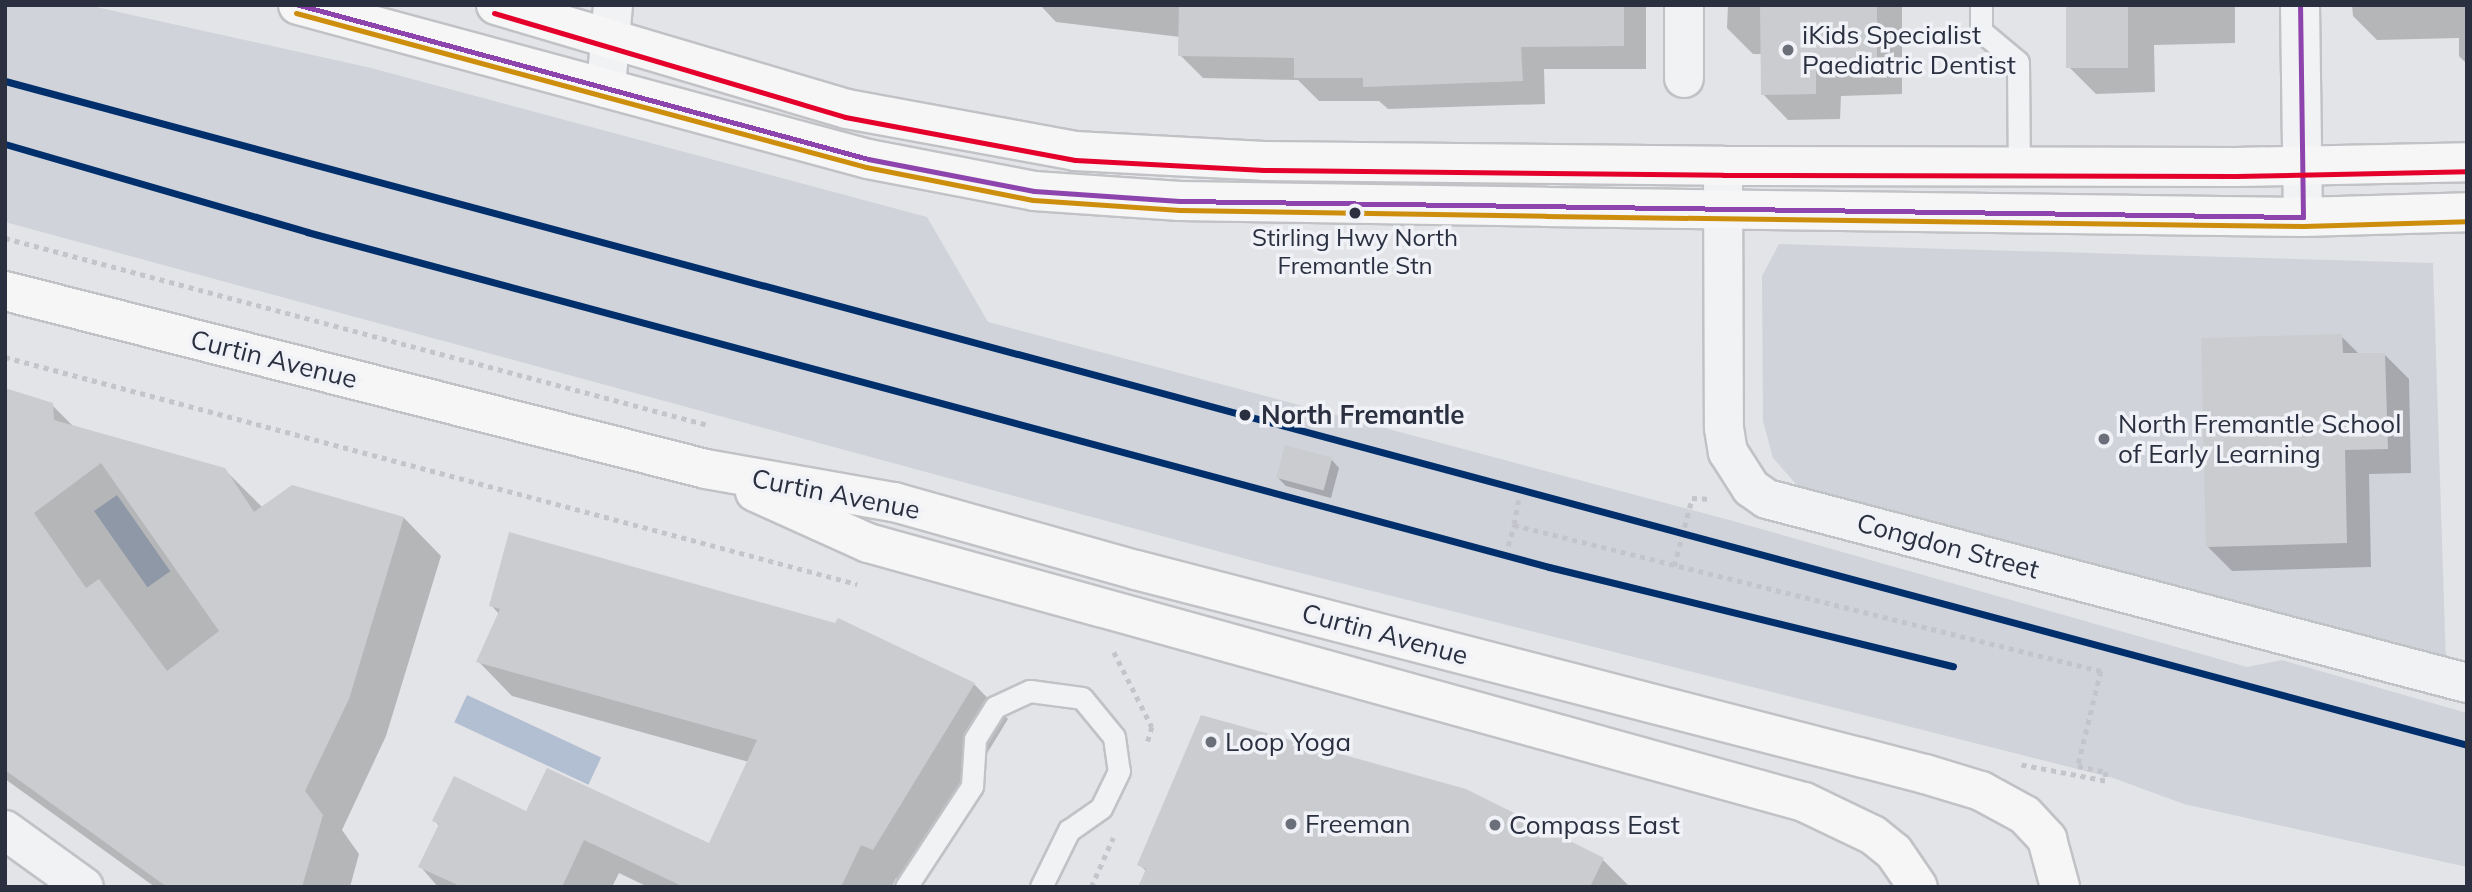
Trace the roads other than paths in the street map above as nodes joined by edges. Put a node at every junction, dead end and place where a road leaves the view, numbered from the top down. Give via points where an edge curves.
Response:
1 (298, 5) edge
2 (496, 5) edge
3 (1684, 5) edge
4 (1981, 5) edge
5 (2300, 5) edge
6 (362, 13) edge
7 (613, 22) edge
8 (1684, 78) dead end
9 (606, 88) junction
10 (2467, 162) edge
11 (2304, 165) junction
12 (1723, 166) junction
13 (2020, 168) junction
14 (1723, 206) junction
15 (2467, 212) edge
16 (2303, 217) junction
17 (5, 291) edge
18 (706, 469) junction
19 (2467, 683) edge
20 (5, 830) edge
21 (84, 887) edge
22 (906, 887) edge
23 (1041, 887) edge
24 (1918, 887) edge
25 (2060, 887) edge

1 - 6 main road
2 - 7 main road
3 - 8 street
4 - 13 lane via 1981,31 2018,62
5 - 11 street
6 - 9 main road
7 - 9 street
7 - 12 main road via 847,109 1075,151 1264,161
9 - 14 main road via 868,159 1034,191 1193,201
10 - 11 main road
11 - 13 main road
11 - 16 street
12 - 13 main road
12 - 14 street, Congdon Street
14 - 16 main road
14 - 19 street, Congdon Street via 1724,428 1737,473 1758,493
15 - 16 main road
17 - 18 main road, Curtin Avenue
18 - 24 main road, Curtin Avenue via 868,543 1804,802 1873,835 1894,852
18 - 25 main road, Curtin Avenue via 894,502 1136,570 1926,774 1981,791 2025,815 2047,839
20 - 21 street
22 - 23 lane via 972,786 975,739 995,707 1030,691 1082,698 1114,737 1119,771 1101,808 1069,830

